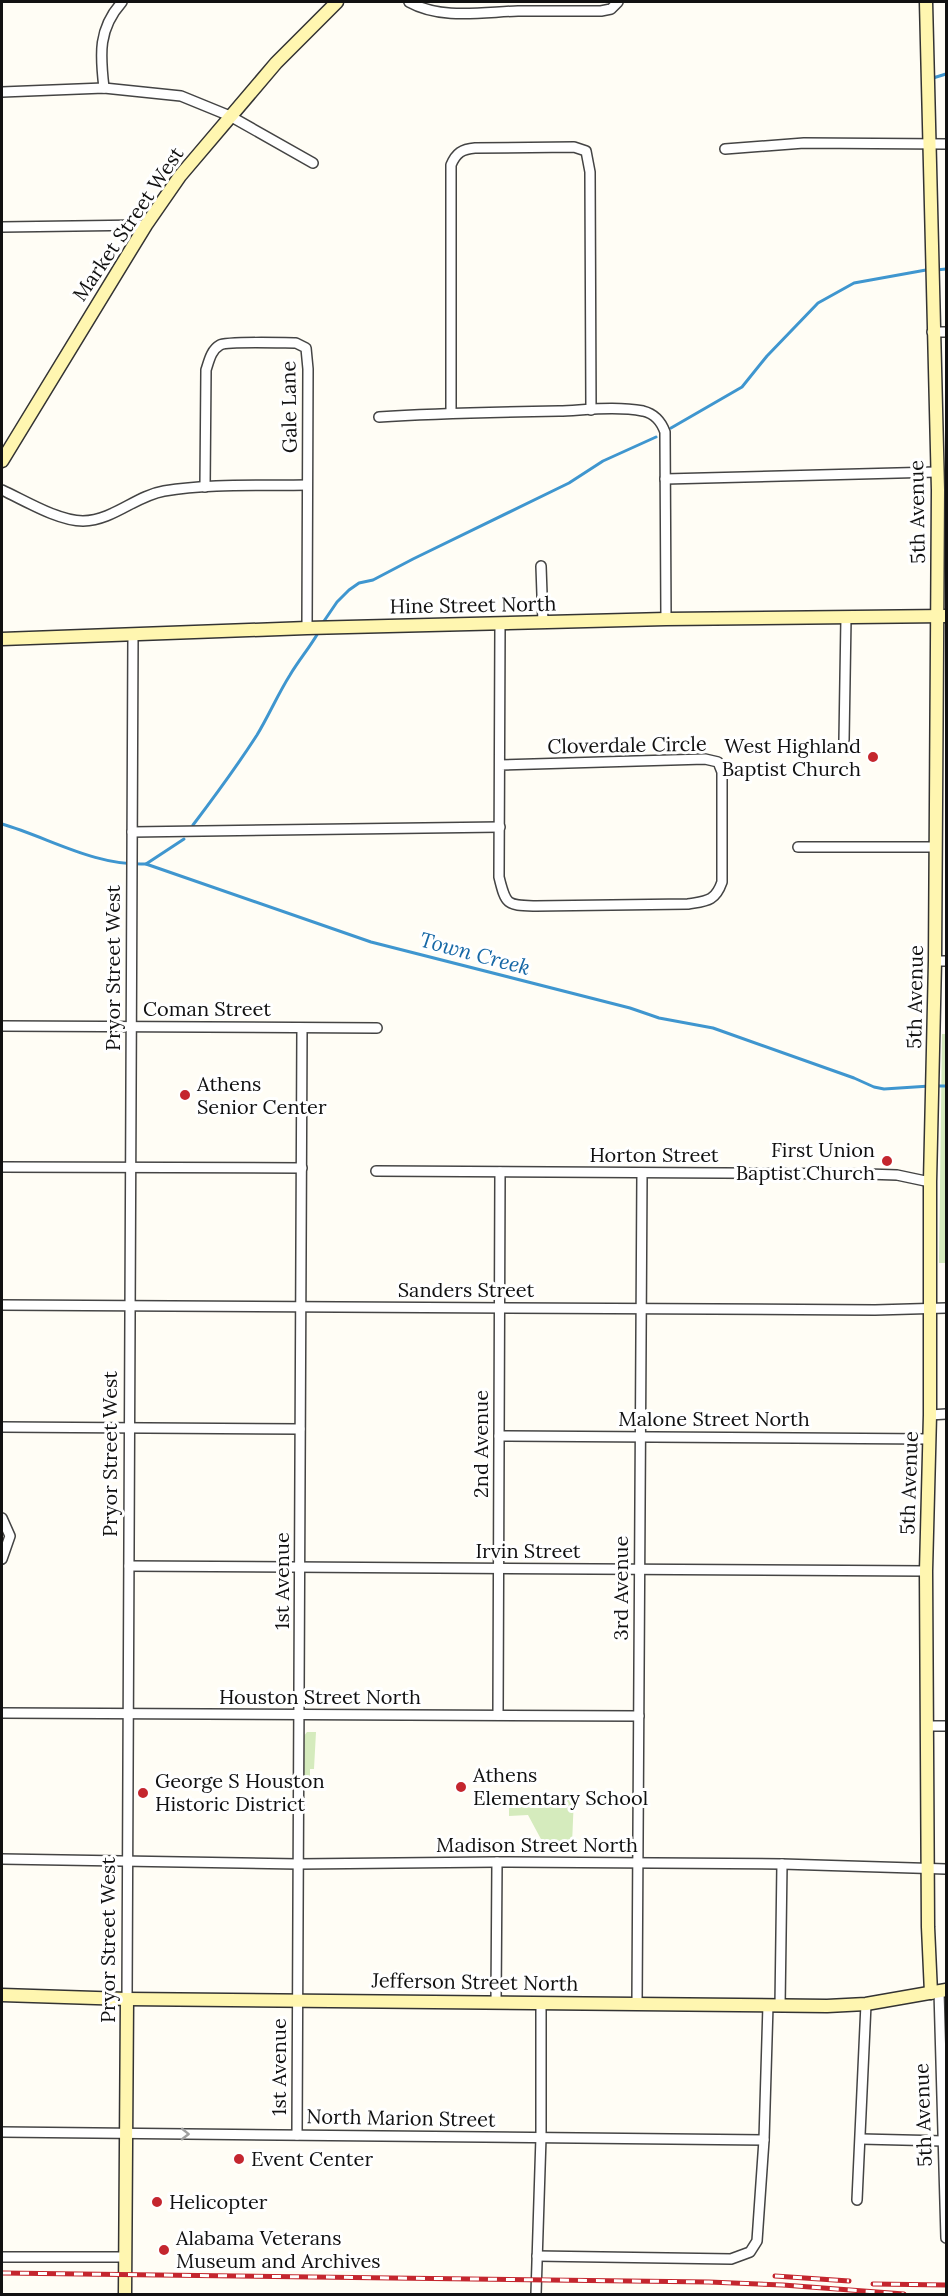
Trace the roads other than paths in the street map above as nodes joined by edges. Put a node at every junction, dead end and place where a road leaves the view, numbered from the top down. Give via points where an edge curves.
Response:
1 (122, 2) edge
2 (337, 2) edge
3 (409, 2) edge
4 (618, 2) edge
5 (926, 2) edge
6 (104, 88) junction
7 (2, 92) edge
8 (230, 116) junction
9 (928, 144) junction
10 (946, 144) edge
11 (725, 149) dead end
12 (313, 163) dead end
13 (146, 225) junction
14 (2, 227) edge
15 (932, 332) junction
16 (946, 332) edge
17 (591, 410) junction
18 (451, 413) junction
19 (379, 417) dead end
20 (2, 461) edge
21 (936, 472) junction
22 (665, 479) junction
23 (307, 485) junction
24 (205, 487) junction
25 (2, 490) edge
26 (942, 490) edge
27 (541, 566) dead end
28 (942, 617) edge
29 (846, 618) junction
30 (666, 619) junction
31 (543, 622) junction
32 (500, 624) junction
33 (307, 628) junction
34 (134, 634) junction
35 (2, 639) edge
36 (844, 740) dead end
37 (500, 765) junction
38 (500, 827) junction
39 (132, 832) junction
40 (798, 847) dead end
41 (935, 847) junction
42 (941, 961) edge
43 (2, 1026) edge
44 (132, 1027) junction
45 (302, 1028) junction
46 (377, 1028) dead end
47 (2, 1167) edge
48 (131, 1167) junction
49 (302, 1168) junction
50 (376, 1171) dead end
51 (501, 1172) junction
52 (642, 1173) junction
53 (930, 1182) junction
54 (2, 1305) edge
55 (130, 1306) junction
56 (301, 1307) junction
57 (500, 1308) junction
58 (930, 1308) junction
59 (946, 1308) edge
60 (641, 1309) junction
61 (930, 1414) junction
62 (946, 1414) edge
63 (2, 1427) edge
64 (130, 1428) junction
65 (300, 1429) junction
66 (499, 1436) junction
67 (640, 1437) junction
68 (929, 1439) junction
69 (2, 1518) edge
70 (2, 1559) edge
71 (129, 1566) junction
72 (300, 1568) junction
73 (499, 1569) junction
74 (640, 1569) junction
75 (926, 1571) junction
76 (2, 1713) edge
77 (128, 1713) junction
78 (299, 1715) junction
79 (498, 1715) junction
80 (639, 1716) junction
81 (928, 1726) junction
82 (946, 1726) edge
83 (2, 1859) edge
84 (128, 1860) junction
85 (497, 1862) junction
86 (638, 1863) junction
87 (298, 1864) junction
88 (782, 1864) junction
89 (928, 1869) junction
90 (946, 1869) edge
91 (939, 1991) edge
92 (2, 1995) edge
93 (127, 1998) junction
94 (298, 1999) junction
95 (496, 2002) junction
96 (541, 2003) junction
97 (637, 2003) junction
98 (866, 2004) junction
99 (774, 2006) junction
100 (2, 2132) edge
101 (126, 2133) junction
102 (297, 2135) junction
103 (541, 2137) junction
104 (861, 2139) junction
105 (764, 2140) junction
106 (944, 2141) junction
107 (857, 2200) dead end
108 (946, 2238) edge
109 (537, 2256) junction
110 (2, 2257) edge
111 (125, 2257) junction
112 (124, 2295) edge
113 (536, 2295) edge

1 - 6 street via 105,31 100,53
2 - 8 street, Market Street West
3 - 4 street via 428,10 473,14 601,11
5 - 9 street, 5th Avenue
6 - 7 street
6 - 8 street via 181,96
8 - 12 street
8 - 13 street, Market Street West
9 - 10 street
9 - 11 street via 804,143
9 - 15 street, 5th Avenue
13 - 14 street
13 - 20 street, Market Street West
15 - 16 street
15 - 21 street, 5th Avenue
17 - 18 street
17 - 18 street via 590,172 586,151 574,147 465,149 456,154 451,165
17 - 22 street via 643,411 661,422 665,431
18 - 19 street
21 - 22 street
21 - 26 street, 5th Avenue
22 - 30 street
23 - 24 street
23 - 24 street, Gale Lane via 306,348 296,343 231,343 220,345 213,352 206,370
23 - 33 street, Gale Lane
24 - 25 street via 163,491 104,517 82,521 60,516
26 - 28 street, 5th Avenue
27 - 31 street
28 - 29 street, Hine Street North
28 - 41 street, 5th Avenue
29 - 30 street, Hine Street North
29 - 36 street
30 - 31 street, Hine Street North
31 - 32 street, Hine Street North
32 - 33 street, Hine Street North
32 - 37 street
33 - 34 street, Hine Street North
34 - 35 street, Hine Street North
34 - 39 street, Pryor Street West
37 - 38 street
37 - 38 street, Cloverdale Circle via 705,759 717,762 722,772 722,882 718,893 709,900 688,904 513,905 504,897 499,877
38 - 39 street
39 - 44 street, Pryor Street West
40 - 41 street
41 - 42 street, 5th Avenue
42 - 53 street, 5th Avenue
43 - 44 street, Coman Street
44 - 45 street, Coman Street
44 - 48 street, Pryor Street West
45 - 46 street, Coman Street
45 - 49 street, 1st Avenue
47 - 48 street
48 - 49 street
48 - 55 street, Pryor Street West
49 - 56 street, 1st Avenue
50 - 51 street, Horton Street
51 - 52 street, Horton Street
51 - 57 street, 2nd Avenue
52 - 53 street, Horton Street via 877,1174
52 - 60 street, 3rd Avenue
53 - 58 street, 5th Avenue
54 - 55 street, Sanders Street
55 - 56 street, Sanders Street
55 - 64 street, Pryor Street West
56 - 57 street, Sanders Street
56 - 65 street, 1st Avenue
57 - 60 street, Sanders Street
57 - 66 street, 2nd Avenue
58 - 59 street, Sanders Street
58 - 60 street, Sanders Street
58 - 61 street, 5th Avenue
60 - 67 street, 3rd Avenue
61 - 62 street
61 - 68 street, 5th Avenue
63 - 64 street
64 - 65 street
64 - 71 street, Pryor Street West
65 - 72 street, 1st Avenue
66 - 67 street, Malone Street North
66 - 73 street, 2nd Avenue
67 - 68 street, Malone Street North
67 - 74 street, 3rd Avenue
68 - 75 street, 5th Avenue
69 - 70 street via 10,1536
71 - 72 street, Irvin Street
71 - 77 street, Pryor Street West
72 - 73 street, Irvin Street
72 - 78 street, 1st Avenue
73 - 74 street, Irvin Street
73 - 79 street, 2nd Avenue
74 - 75 street, Irvin Street
74 - 80 street, 3rd Avenue
75 - 81 street, 5th Avenue
76 - 77 street, Houston Street North
77 - 78 street, Houston Street North
77 - 84 street, Pryor Street West
78 - 79 street, Houston Street North
78 - 87 street, 1st Avenue
79 - 80 street, Houston Street North
80 - 86 street, 3rd Avenue
81 - 82 street
81 - 89 street, 5th Avenue
83 - 84 street, Madison Street North
84 - 87 street, Madison Street North
84 - 93 street, Pryor Street West
85 - 86 street, Madison Street North
85 - 87 street, Madison Street North
85 - 95 street
86 - 88 street, Madison Street North
86 - 97 street, 3rd Avenue
87 - 94 street, 1st Avenue
88 - 89 street, Madison Street North
88 - 99 street
89 - 90 street, Madison Street North
89 - 91 street, 5th Avenue
91 - 98 street, Jefferson Street North
91 - 106 street, 5th Avenue
92 - 93 street, Jefferson Street North
93 - 94 street, Jefferson Street North
93 - 101 street, Pryor Street West
94 - 95 street, Jefferson Street North
94 - 102 street, 1st Avenue
95 - 96 street, Jefferson Street North
96 - 97 street, Jefferson Street North
96 - 103 street
97 - 99 street, Jefferson Street North
98 - 99 street, Jefferson Street North
98 - 104 street
99 - 105 street
100 - 101 street, North Marion Street
101 -> 102 street, North Marion Street
101 - 111 street, Pryor Street West
102 - 103 street, North Marion Street
103 - 105 street, North Marion Street
103 - 109 street
104 - 106 street
104 - 107 street
105 - 109 street via 757,2241 750,2252 731,2259
106 - 108 street, 5th Avenue
109 - 113 street
110 - 111 street
111 - 112 street, Pryor Street West

